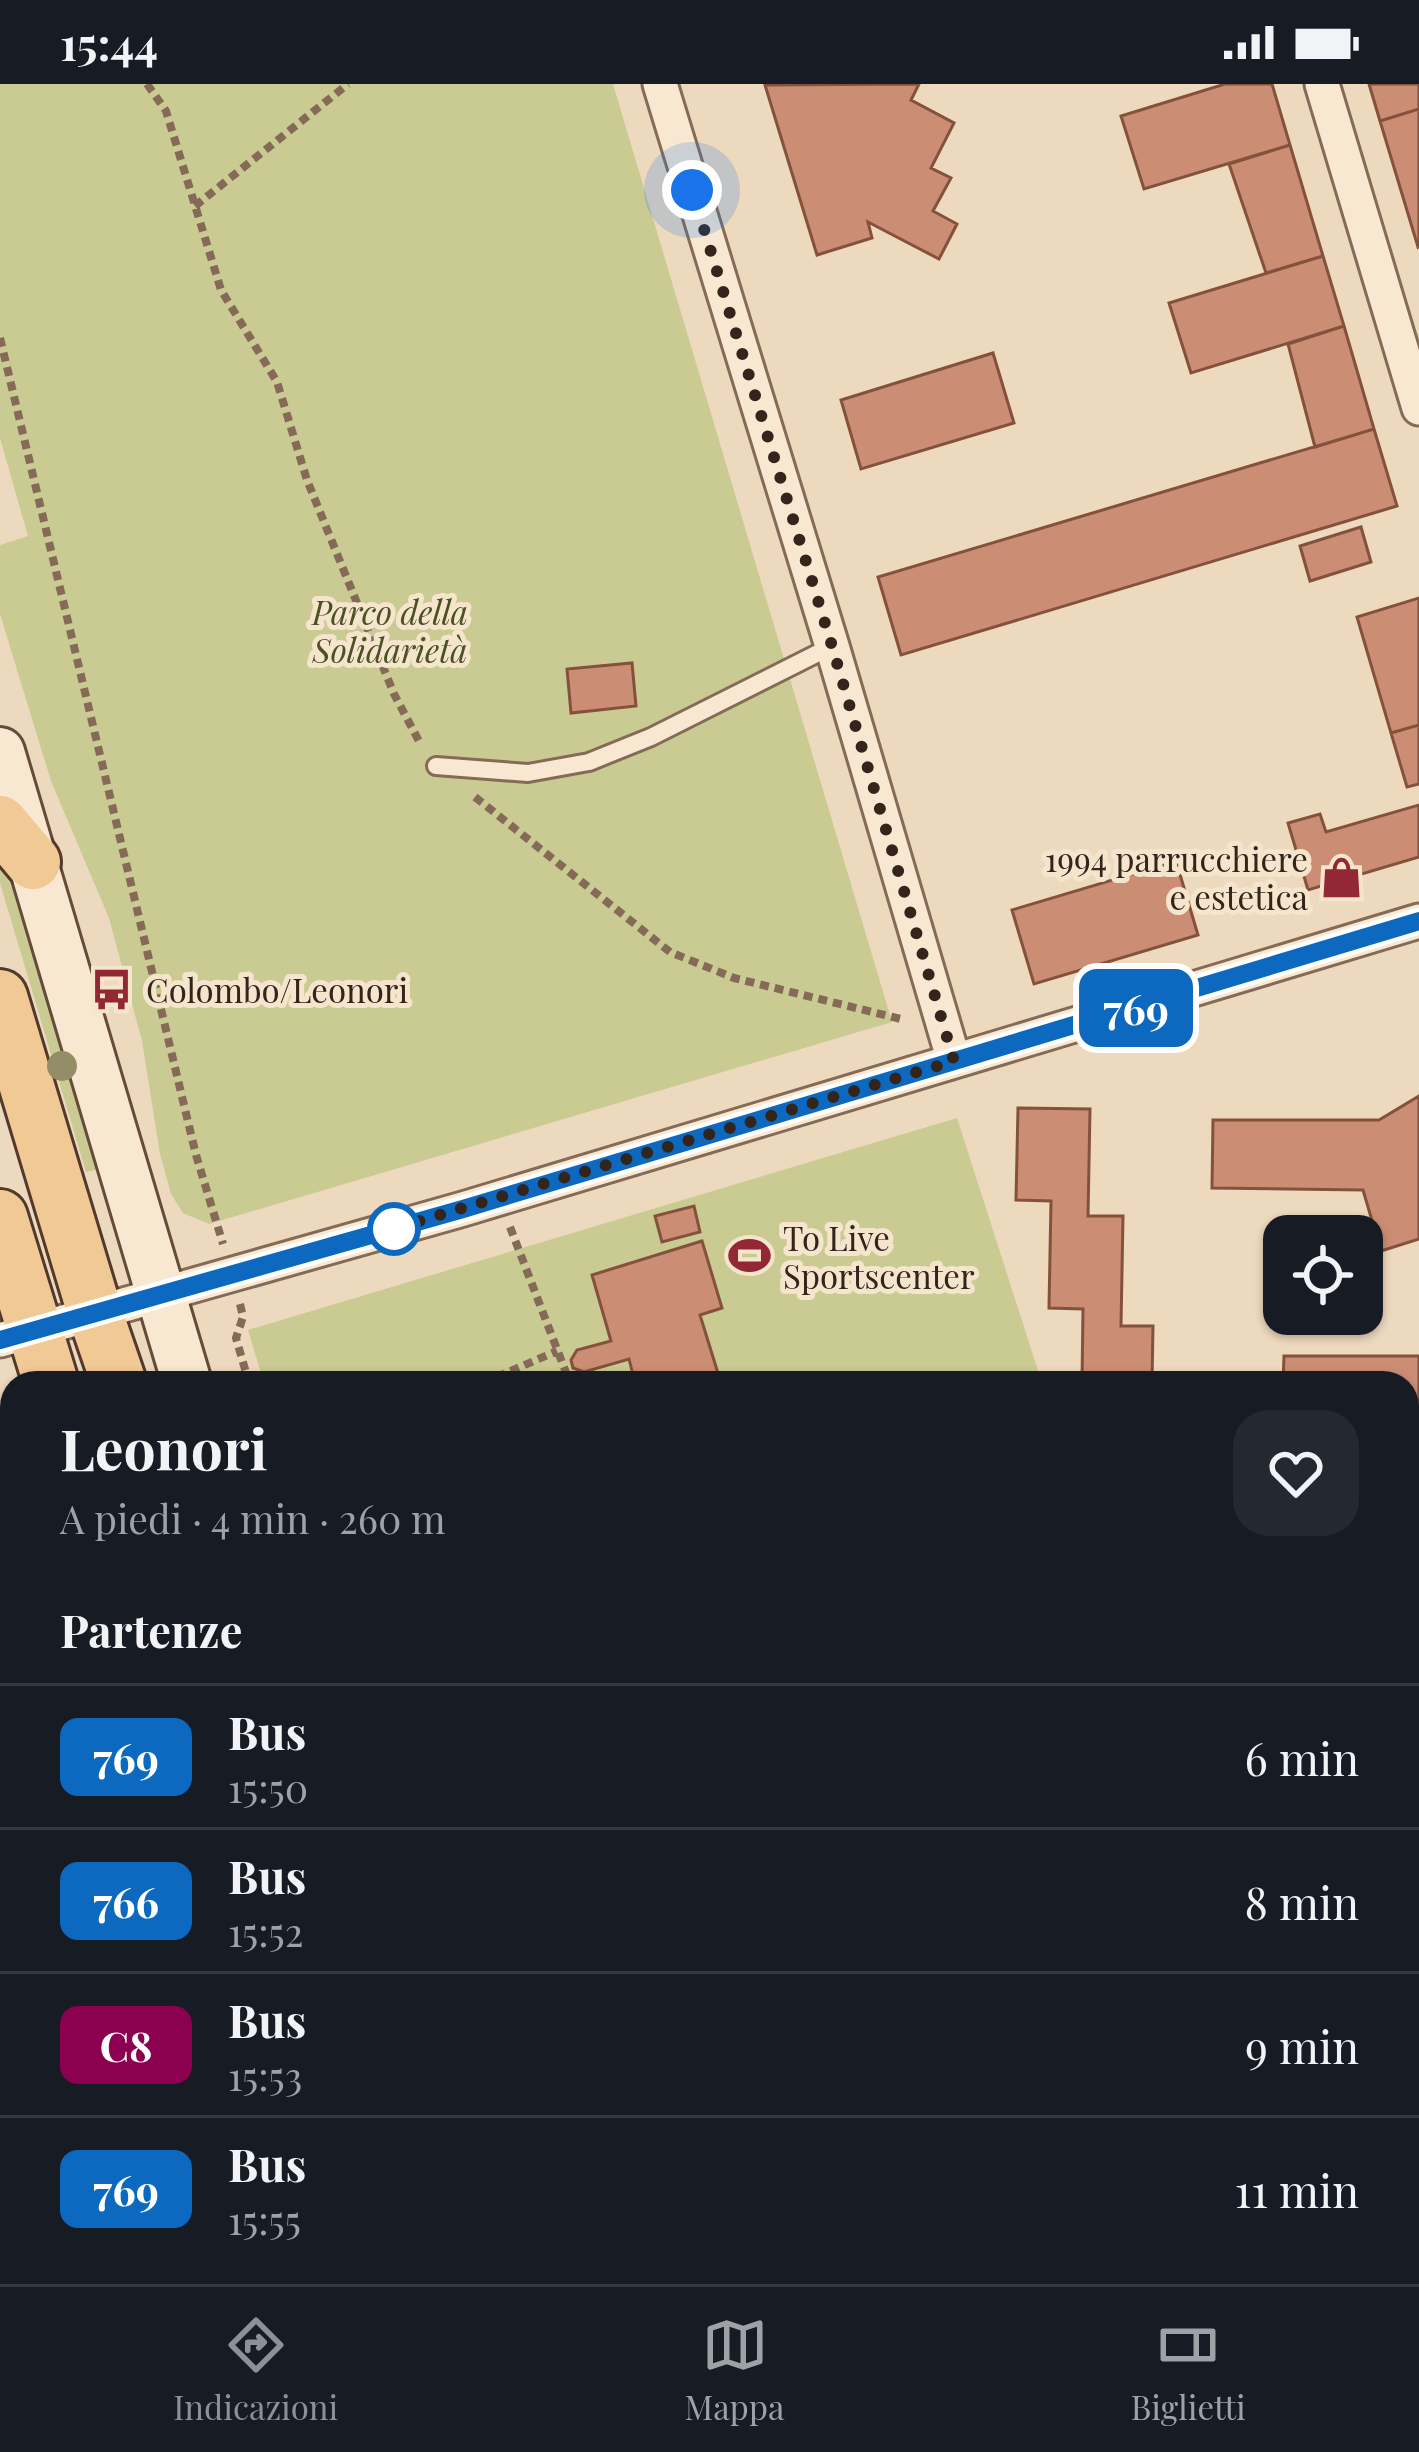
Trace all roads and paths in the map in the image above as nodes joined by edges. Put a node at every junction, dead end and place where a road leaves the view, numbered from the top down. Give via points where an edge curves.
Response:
1 (147, 84) edge
2 (348, 84) edge
3 (660, 84) edge
4 (1322, 84) edge
5 (195, 206) junction
6 (0, 338) edge
7 (1419, 408) edge
8 (832, 646) junction
9 (0, 752) edge
10 (436, 766) junction
11 (16, 843) edge
12 (1419, 921) edge
13 (0, 997) edge
14 (906, 1019) dead end
15 (954, 1061) junction
16 (500, 1198) junction
17 (0, 1217) edge
18 (220, 1234) dead end
19 (161, 1294) junction
20 (242, 1310) dead end
21 (95, 1312) junction
22 (17, 1335) edge
23 (557, 1351) junction
24 (42, 1371) edge
25 (114, 1371) edge
26 (183, 1371) edge
27 (245, 1371) edge
28 (511, 1371) edge
29 (565, 1371) edge

1 - 5 path via 166,111
2 - 5 path
3 - 8 street
4 - 7 street
5 - 10 path via 221,290 277,382 394,694
6 - 18 path
8 - 10 lane via 589,762 528,773
8 - 15 street
9 - 11 main road
10 - 14 path via 670,952 734,978
11 - 19 main road
12 - 15 street
13 - 21 main road
15 - 16 street
16 - 19 street
16 - 23 path
17 - 22 main road
19 - 21 street
19 - 26 main road
20 - 27 path via 236,1339
21 - 22 street
21 - 25 main road
22 - 24 main road
23 - 28 path
23 - 29 path

